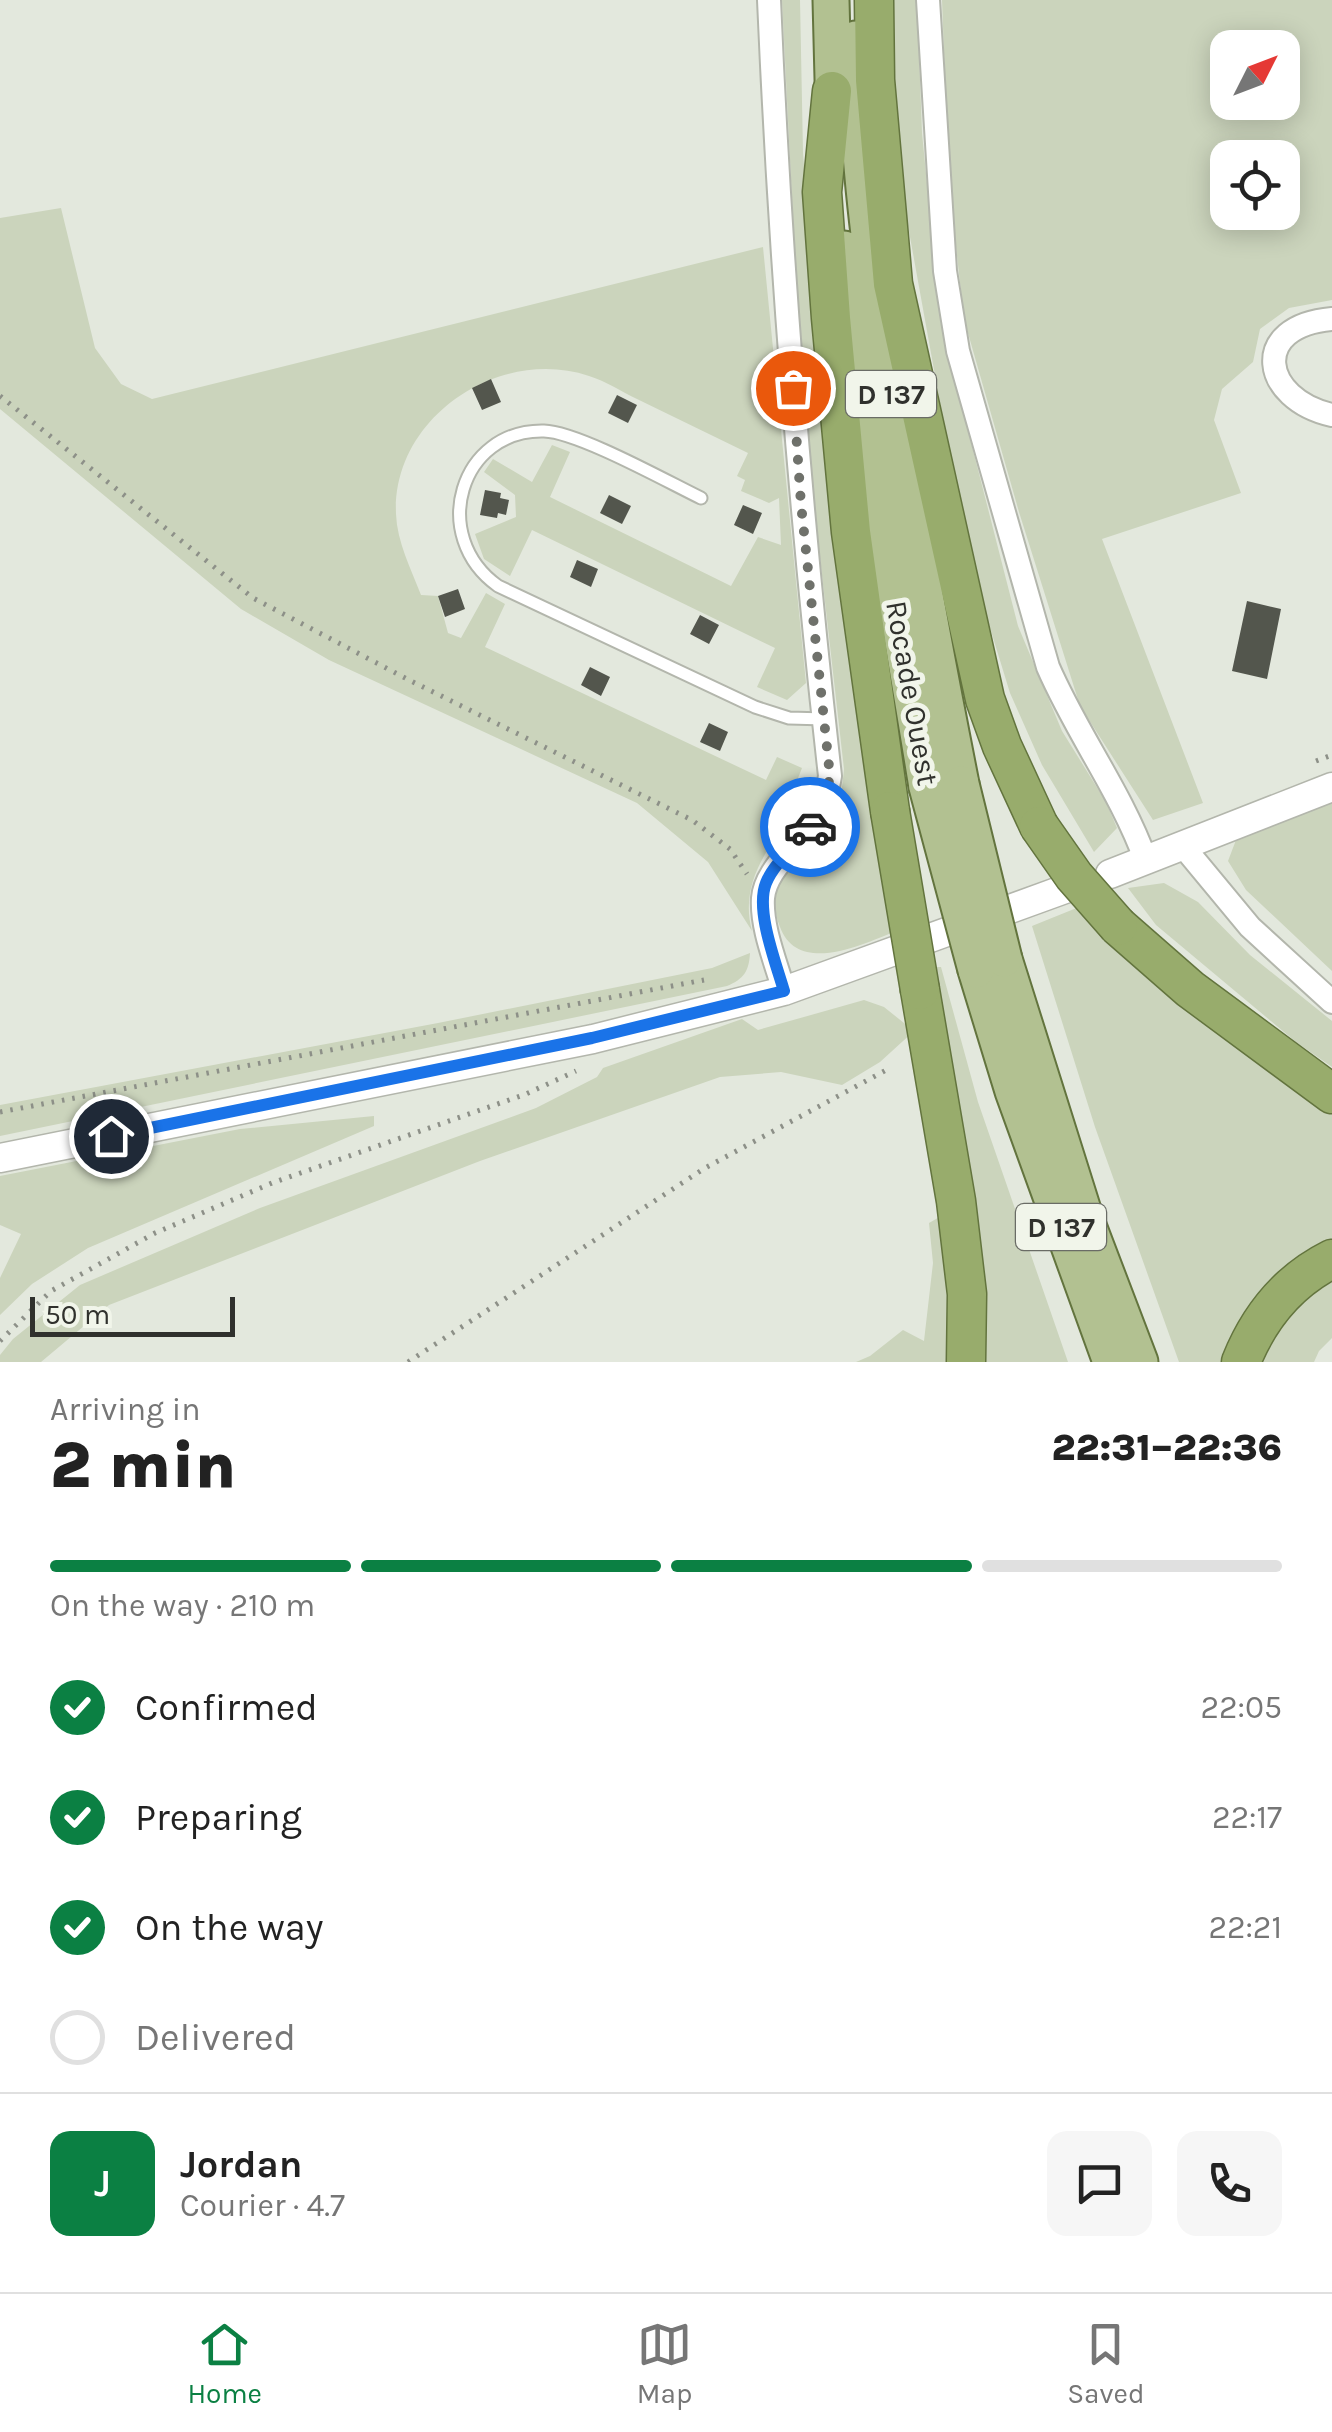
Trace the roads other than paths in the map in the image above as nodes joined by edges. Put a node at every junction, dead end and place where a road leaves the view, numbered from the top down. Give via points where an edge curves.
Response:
1 (768, 0) edge
2 (831, 0) edge
3 (856, 0) edge
4 (874, 0) edge
5 (928, 0) edge
6 (832, 91) junction
7 (1332, 319) edge
8 (1332, 415) edge
9 (701, 498) dead end
10 (825, 719) junction
11 (944, 785) junction
12 (1332, 787) edge
13 (1182, 845) junction
14 (1146, 861) junction
15 (1110, 874) dead end
16 (1065, 889) dead end
17 (990, 964) junction
18 (784, 991) junction
19 (1332, 1002) edge
20 (1332, 1094) edge
21 (0, 1158) edge
22 (1332, 1258) edge
23 (966, 1362) edge
24 (1111, 1362) edge
25 (1140, 1362) edge
26 (1241, 1362) edge

1 - 10 street via 782,275
2 - 6 main road, Rocade Ouest / D 137
3 - 11 main road, Rocade Ouest / D 137 via 869,241
4 - 20 highway, bridge via 893,284 985,699 1002,746 1039,826 1118,926 1190,989
5 - 14 street via 945,271 958,351 1048,667 1120,796
6 - 11 main road, Rocade Ouest / D 137 via 853,343
6 - 23 highway, bridge via 822,192 851,532 890,811 952,1168
7 - 8 street via 1280,339 1273,364 1284,389
9 - 10 lane via 571,437 543,431 508,439 480,461 460,496 458,520 470,559 498,586 755,707 789,718
10 - 18 street via 825,802 772,873 763,896
11 - 17 main road, Rocade Ouest / D 137, bridge
12 - 13 street
13 - 14 street
13 - 19 street via 1250,927
14 - 15 street
16 - 18 street
17 - 24 main road, Rocade Ouest / D 137 via 1013,1091
17 - 25 main road, Rocade Ouest / D 137
18 - 21 street via 592,1038
22 - 26 highway via 1274,1304

